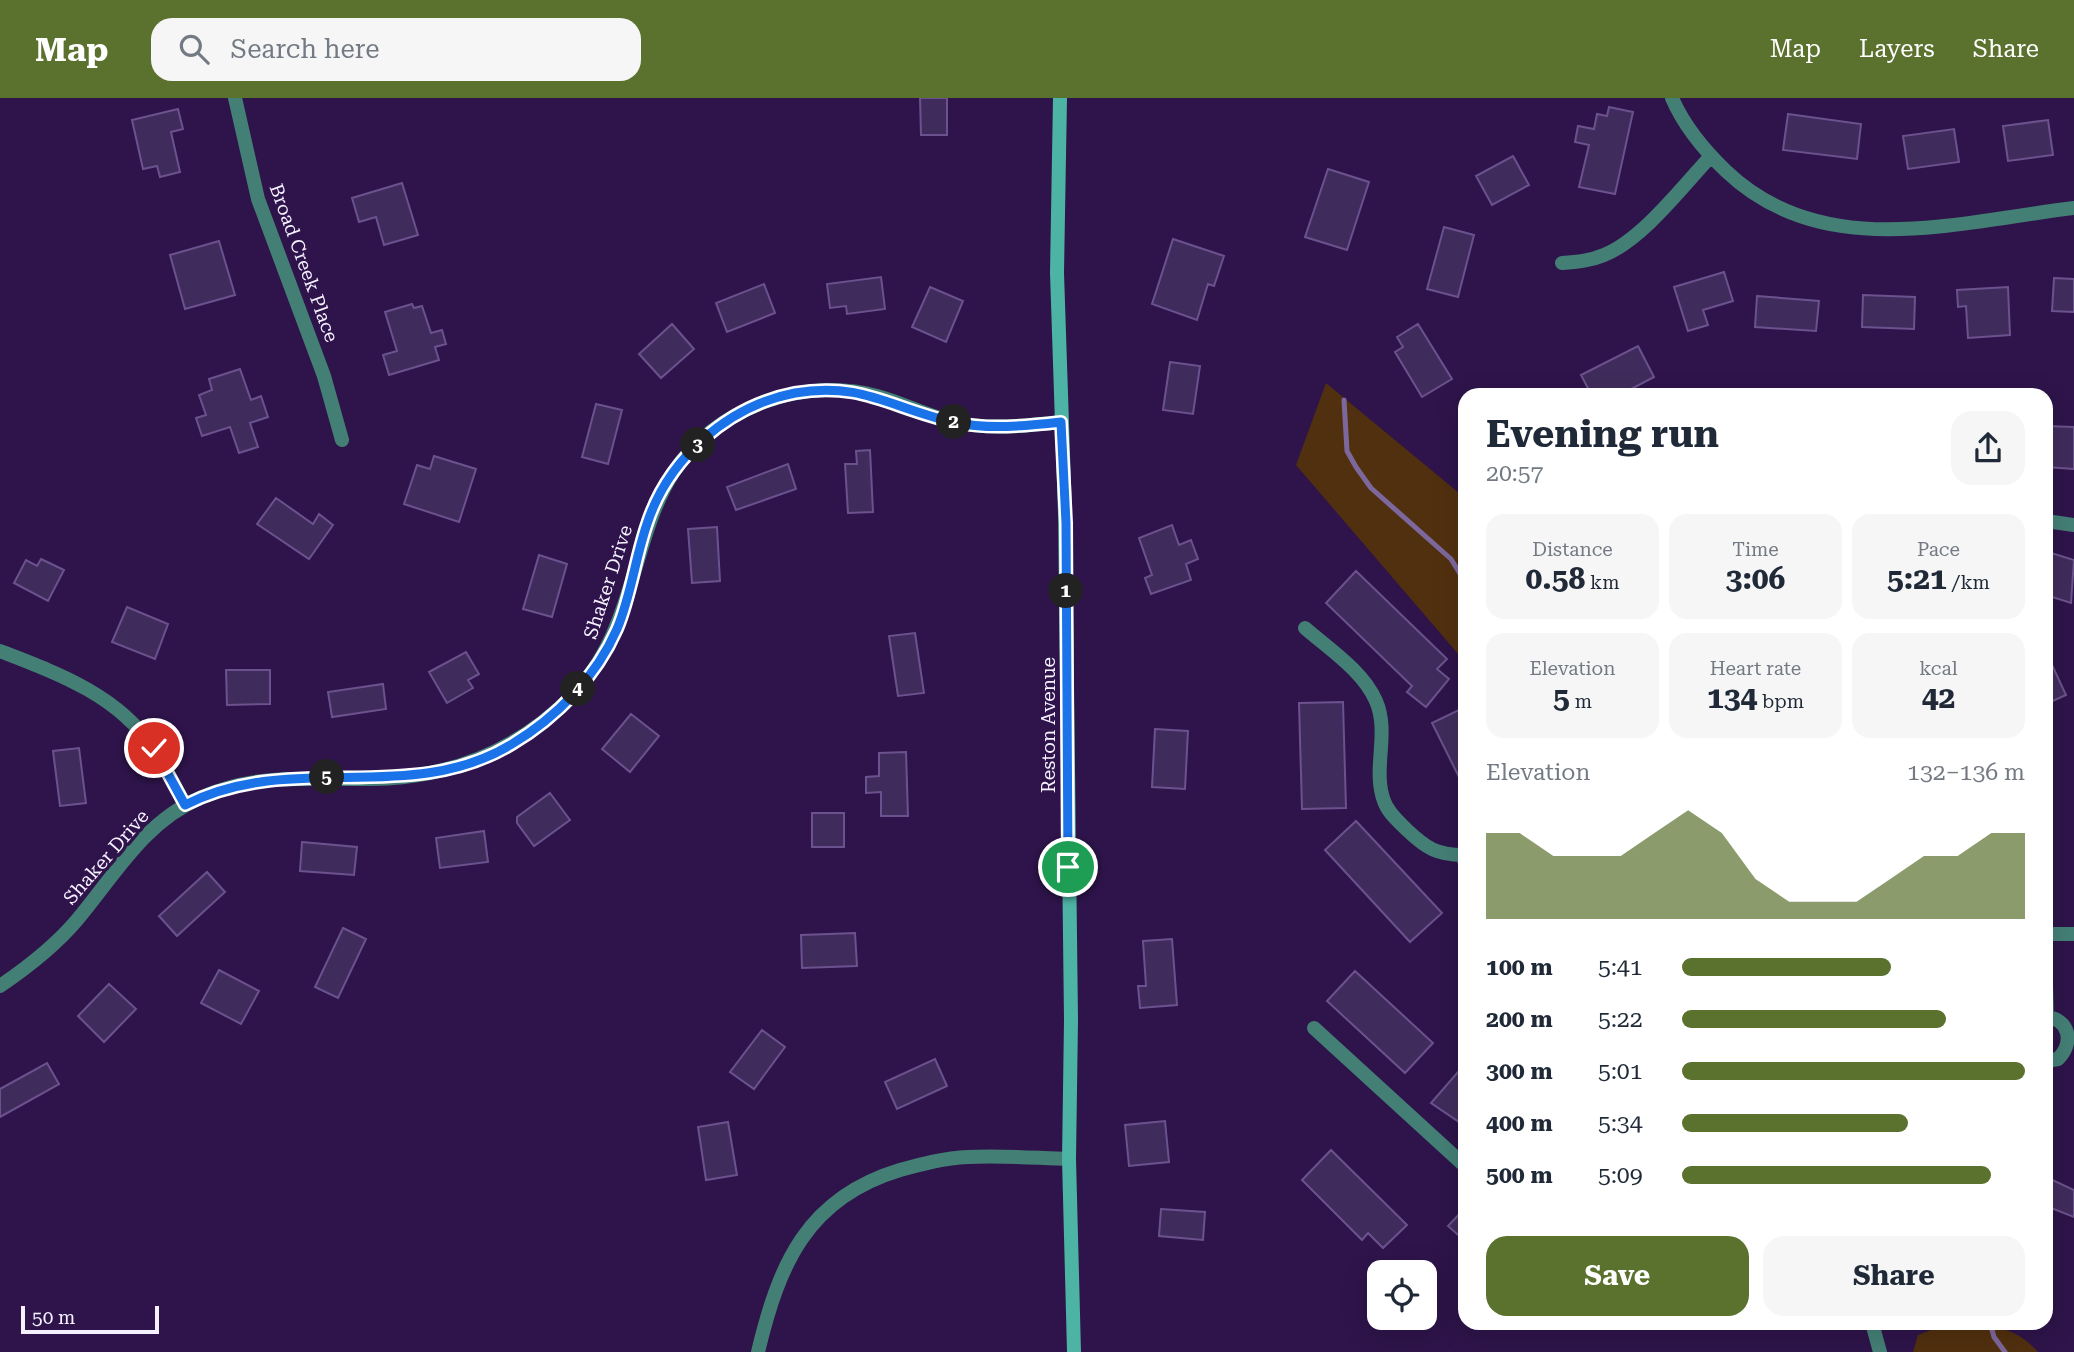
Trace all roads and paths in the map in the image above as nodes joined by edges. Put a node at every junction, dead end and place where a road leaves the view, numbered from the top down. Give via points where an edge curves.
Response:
1 (235, 98) edge
2 (1060, 98) edge
3 (1672, 98) edge
4 (1710, 156) junction
5 (2074, 208) edge
6 (1562, 263) dead end
7 (1061, 422) junction
8 (342, 440) dead end
9 (2053, 522) edge
10 (2074, 525) edge
11 (1306, 628) dead end
12 (0, 651) edge
13 (185, 805) junction
14 (1458, 855) edge
15 (2053, 934) edge
16 (2074, 934) edge
17 (0, 986) edge
18 (2053, 1019) edge
19 (1314, 1028) dead end
20 (2053, 1059) edge
21 (1069, 1158) junction
22 (1458, 1160) edge
23 (1874, 1330) edge
24 (758, 1352) edge
25 (1074, 1352) edge
26 (1880, 1352) edge

1 - 8 street, Broad Creek Place via 258,199 324,376
2 - 7 street, Reston Avenue via 1057,274
3 - 4 street
4 - 5 street via 1762,198 1790,212 1849,229 1915,229
4 - 6 street via 1661,209 1612,251
7 - 13 street, Shaker Drive via 983,427 853,391 794,393 754,406 709,433 663,488 603,657 591,675 537,727 511,745 453,768 373,779 301,776 260,780
7 - 21 street, Reston Avenue via 1066,523
9 - 10 street
11 - 14 street via 1368,684 1377,702 1382,720 1381,786 1391,813 1426,848 1440,855
12 - 13 street via 58,675 114,707 154,748
13 - 17 street, Shaker Drive via 144,837 61,938
15 - 16 street
18 - 20 street via 2063,1023 2070,1042
19 - 22 street
21 - 24 street via 933,1161 882,1175 853,1189 813,1221 797,1243 768,1313
21 - 25 street, Reston Avenue
23 - 26 street

